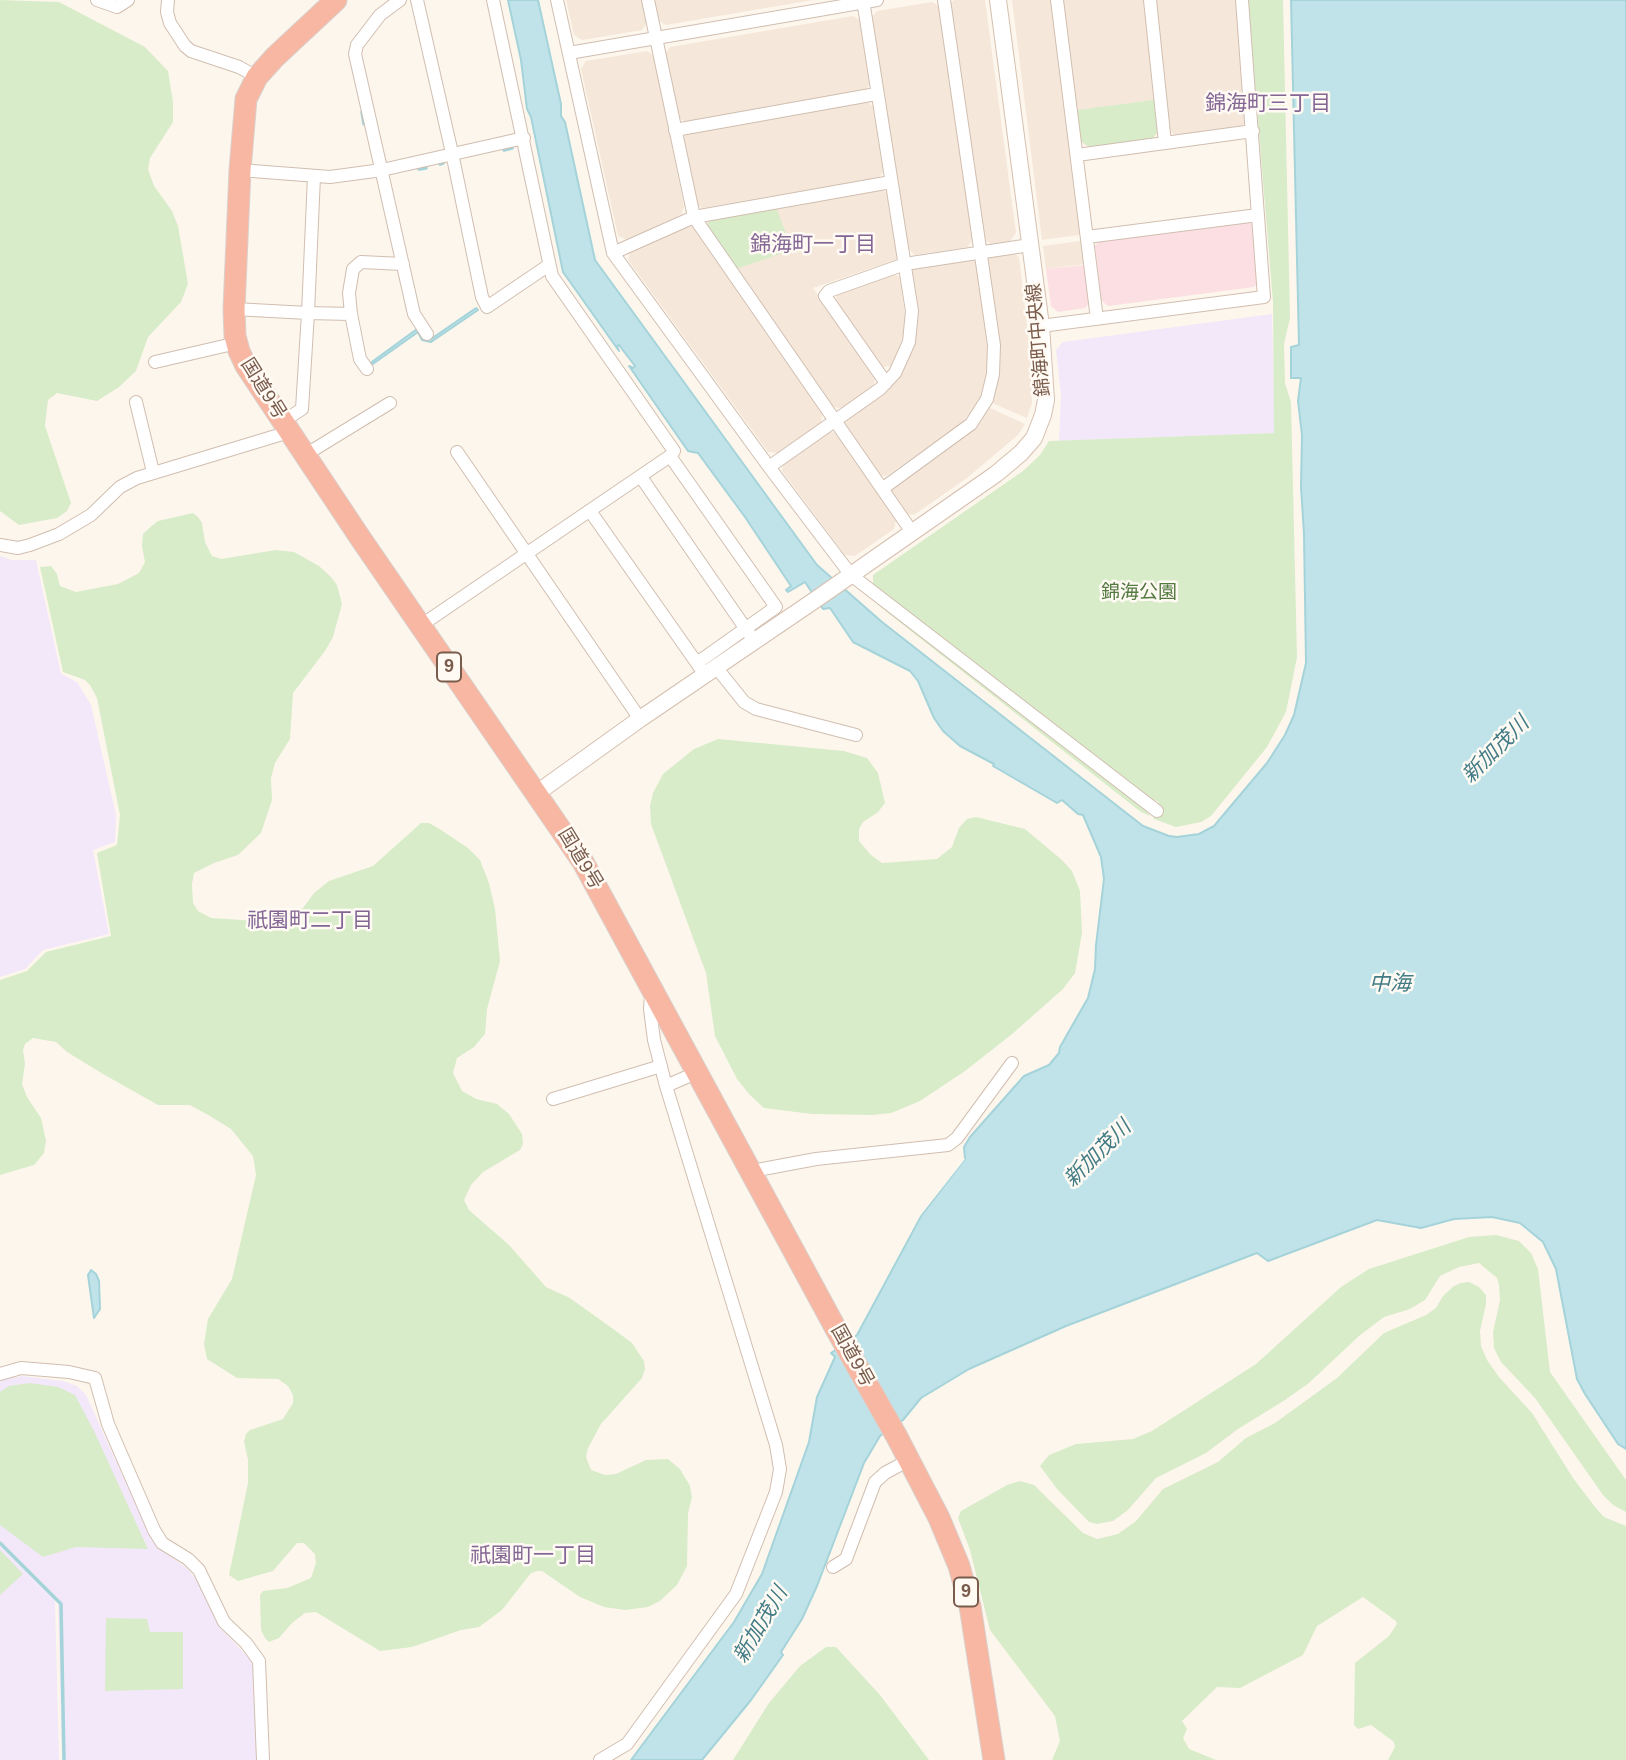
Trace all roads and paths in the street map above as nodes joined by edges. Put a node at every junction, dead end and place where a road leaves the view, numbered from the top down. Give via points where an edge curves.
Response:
1 (97, 0) edge
2 (128, 0) edge
3 (167, 0) edge
4 (336, 0) edge
5 (400, 0) edge
6 (418, 0) edge
7 (493, 0) edge
8 (557, 0) edge
9 (648, 0) edge
10 (944, 0) edge
11 (998, 0) edge
12 (1057, 0) edge
13 (1150, 0) edge
14 (1242, 0) edge
15 (868, 1) edge
16 (656, 38) junction
17 (569, 53) junction
18 (257, 77) junction
19 (877, 94) junction
20 (676, 130) junction
21 (1253, 131) junction
22 (524, 138) junction
23 (1165, 143) junction
24 (452, 153) junction
25 (1077, 155) junction
26 (240, 170) junction
27 (382, 170) junction
28 (314, 176) junction
29 (891, 182) junction
30 (1258, 215) junction
31 (694, 218) junction
32 (1087, 237) junction
33 (1030, 244) junction
34 (981, 252) junction
35 (613, 253) junction
36 (403, 264) junction
37 (905, 264) junction
38 (549, 265) junction
39 (234, 309) junction
40 (308, 313) junction
41 (351, 314) junction
42 (1097, 319) junction
43 (1041, 326) junction
44 (427, 334) dead end
45 (237, 342) junction
46 (155, 362) dead end
47 (367, 369) dead end
48 (886, 383) junction
49 (136, 402) dead end
50 (390, 403) dead end
51 (834, 421) junction
52 (286, 427) junction
53 (457, 452) dead end
54 (304, 456) junction
55 (670, 456) junction
56 (769, 467) junction
57 (153, 472) junction
58 (640, 477) junction
59 (882, 489) junction
60 (590, 511) junction
61 (912, 532) junction
62 (0, 545) edge
63 (527, 554) junction
64 (846, 579) junction
65 (420, 626) junction
66 (750, 634) junction
67 (706, 668) junction
68 (640, 719) junction
69 (856, 735) dead end
70 (537, 793) junction
71 (1157, 811) dead end
72 (651, 986) junction
73 (1012, 1062) dead end
74 (661, 1066) junction
75 (698, 1072) junction
76 (666, 1086) junction
77 (553, 1099) dead end
78 (752, 1171) junction
79 (0, 1374) edge
80 (909, 1460) junction
81 (833, 1567) dead end
82 (263, 1760) edge
83 (600, 1760) edge
84 (994, 1760) edge

1 - 2 street via 117,7
3 - 18 street via 170,23 185,46
4 - 18 highway, 国道9号 / 9
5 - 27 street via 380,15 355,54
6 - 24 street
7 - 22 street
8 - 17 street
9 - 16 street
10 - 34 street
11 - 33 street, 錦海町中央線
12 - 25 street
13 - 23 street
14 - 21 street
15 - 16 street
15 - 19 street
16 - 17 street
16 - 20 street
17 - 35 street
18 - 26 highway, 国道9号 / 9 via 243,114
19 - 20 street
19 - 29 street
20 - 31 street
21 - 23 street
21 - 30 street
22 - 24 street
22 - 38 street
23 - 25 street
24 - 27 street
24 - 38 street via 487,307
25 - 32 street
26 - 28 street
26 - 39 highway, 国道9号 / 9
27 - 28 street
27 - 36 street
28 - 40 street
29 - 31 street
29 - 37 street
30 - 32 street
30 - 42 street via 1264,297
31 - 35 street
31 - 51 street
32 - 42 street
33 - 34 street
33 - 43 street, 錦海町中央線
34 - 37 street
34 - 59 street via 994,345 987,399 971,424
35 - 56 street
36 - 41 street via 356,264 349,293
36 - 44 street via 414,314
37 - 48 street via 912,331 901,363
37 - 48 street via 832,289 825,296
38 - 55 street via 552,276 674,451
39 - 40 street
39 - 45 highway, 国道9号 / 9
40 - 41 street
40 - 52 street via 302,410
41 - 47 street via 360,359
42 - 43 street
43 - 61 street, 錦海町中央線 via 1046,400 1034,438 1008,464
45 - 46 street
45 - 52 highway, 国道9号 / 9 via 246,366
48 - 51 street
49 - 57 street
50 - 54 street
51 - 56 street
51 - 59 street
52 - 54 highway, 国道9号 / 9
52 - 57 street
53 - 63 street
54 - 65 highway, 国道9号 / 9
55 - 58 street
55 - 66 street via 776,607
56 - 64 street
57 - 62 street via 127,482 91,515 59,534 18,548
58 - 60 street
58 - 66 street
59 - 61 street
60 - 63 street
60 - 67 street
61 - 64 street, 錦海町中央線
63 - 65 street
63 - 68 street
64 - 66 street, 錦海町中央線
64 - 71 street
65 - 70 highway, 国道9号 / 9
66 - 67 street, 錦海町中央線
67 - 68 street, 錦海町中央線
67 - 69 street via 756,709
68 - 70 street, 錦海町中央線
70 - 72 highway, 国道9号 / 9 via 583,862
72 - 74 street via 654,1041
72 - 75 highway, 国道9号 / 9
73 - 78 street via 948,1145
74 - 76 street
74 - 77 street
75 - 76 street
75 - 78 highway, 国道9号 / 9
76 - 83 street via 780,1469 776,1492 736,1594 627,1744
78 - 80 highway, 国道9号 / 9
79 - 82 street via 20,1368 95,1378 108,1424 154,1530 162,1543 199,1570 224,1622 259,1661
80 - 81 street via 875,1482 846,1559
80 - 84 highway, 国道9号 / 9 via 959,1566

